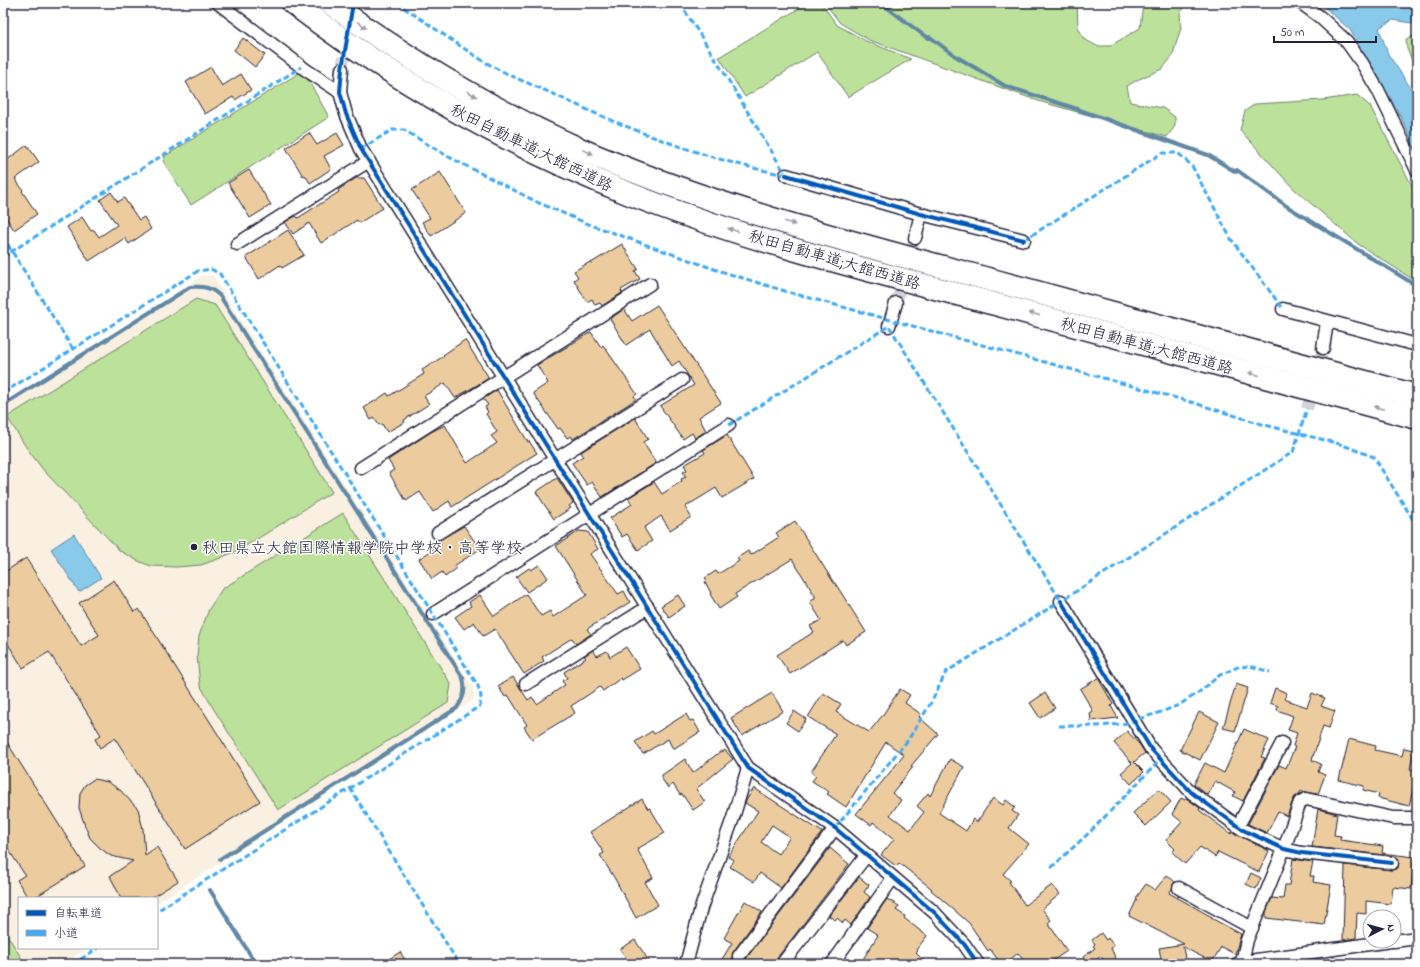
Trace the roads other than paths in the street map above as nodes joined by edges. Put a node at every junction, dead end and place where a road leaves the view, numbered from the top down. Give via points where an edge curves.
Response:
1 (218, 3) edge
2 (293, 3) edge
3 (330, 3) edge
4 (1301, 3) edge
5 (342, 69) tunnel mouth
6 (340, 92) junction
7 (369, 161) junction
8 (1417, 170) edge
9 (786, 175) dead end
10 (920, 214) junction
11 (916, 238) tunnel mouth
12 (1024, 240) dead end
13 (237, 244) dead end
14 (650, 284) dead end
15 (896, 302) tunnel mouth
16 (1282, 309) dead end
17 (1327, 322) junction
18 (889, 326) dead end
19 (1417, 344) edge
20 (1323, 348) tunnel mouth
21 (503, 376) junction
22 (682, 380) dead end
23 (1417, 396) edge
24 (1417, 418) edge
25 (729, 425) dead end
26 (555, 459) junction
27 (361, 468) dead end
28 (589, 514) junction
29 (438, 533) dead end
30 (1061, 601) dead end
31 (648, 607) junction
32 (433, 614) dead end
33 (526, 684) dead end
34 (1282, 743) dead end
35 (748, 768) junction
36 (1417, 818) edge
37 (1238, 826) junction
38 (835, 828) junction
39 (1284, 849) junction
40 (866, 856) junction
41 (1392, 863) dead end
42 (893, 878) junction
43 (1180, 888) dead end
44 (1252, 928) junction
45 (1417, 938) edge
46 (1402, 940) edge
47 (1362, 945) edge
48 (740, 956) dead end
49 (1239, 963) edge
50 (686, 964) edge
51 (782, 964) edge
52 (832, 964) edge
53 (978, 964) edge

1 - 6 street via 306,70
24 -> 2 highway, 秋田自動車道;大館西道路 via 795,249 708,222 631,194 565,166 434,98 374,62
3 -> 23 highway, 秋田自動車道;大館西道路 via 401,52 508,114 575,147 645,176 714,200 888,252
4 - 8 street via 1347,42 1362,63
5 - 6 street
6 - 7 street via 346,114
7 - 13 street
7 - 21 street
9 - 10 street
10 - 11 street
10 - 12 street
14 - 21 street
15 - 18 street
16 - 17 street
17 - 19 street
17 - 20 street
21 - 26 street
21 - 27 street
22 - 26 street
25 - 28 street
26 - 28 street
26 - 29 street
28 - 31 street
28 - 32 street
30 - 37 street via 1151,749 1192,793
31 - 33 street
31 - 35 street
34 - 37 street
35 - 38 street
35 - 50 street via 701,908
36 - 39 street via 1394,818 1306,799 1300,802
37 - 39 street
38 - 40 street
38 - 48 street
39 - 41 street
39 - 44 street
40 - 42 street
40 - 51 street
42 - 52 street
42 - 53 street via 935,913 964,944
43 - 44 street
44 - 49 street
45 - 46 street
47 - 49 street

